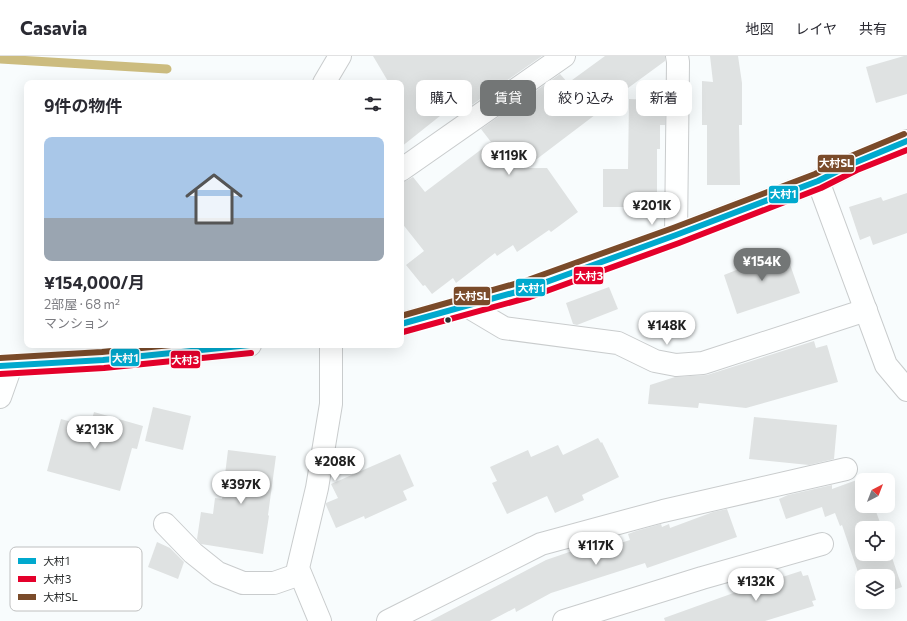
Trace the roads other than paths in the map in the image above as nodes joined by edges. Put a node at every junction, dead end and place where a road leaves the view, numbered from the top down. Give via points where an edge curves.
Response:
1 (340, 56) edge
2 (564, 56) edge
3 (676, 56) edge
4 (326, 80) edge
5 (907, 141) edge
6 (404, 168) edge
7 (818, 181) junction
8 (676, 235) junction
9 (467, 306) junction
10 (866, 310) junction
11 (404, 323) edge
12 (221, 348) edge
13 (331, 348) edge
14 (5, 366) edge
15 (907, 390) edge
16 (0, 397) edge
17 (846, 469) dead end
18 (165, 524) dead end
19 (822, 544) dead end
20 (300, 574) junction
21 (320, 621) edge
22 (388, 621) edge
23 (564, 621) edge

1 - 4 street
2 - 6 street
3 - 8 street
5 - 7 street
7 - 8 street
7 - 10 street
8 - 9 street via 527,289
9 - 10 street via 504,328 618,343 655,361 676,365 703,363
9 - 11 street
10 - 15 street via 886,365
12 - 14 street via 103,360
13 - 20 street via 331,404 317,488 298,568
14 - 16 street
17 - 22 street via 663,511 541,544
18 - 20 street via 218,573 243,583 274,583
19 - 23 street
20 - 21 street

